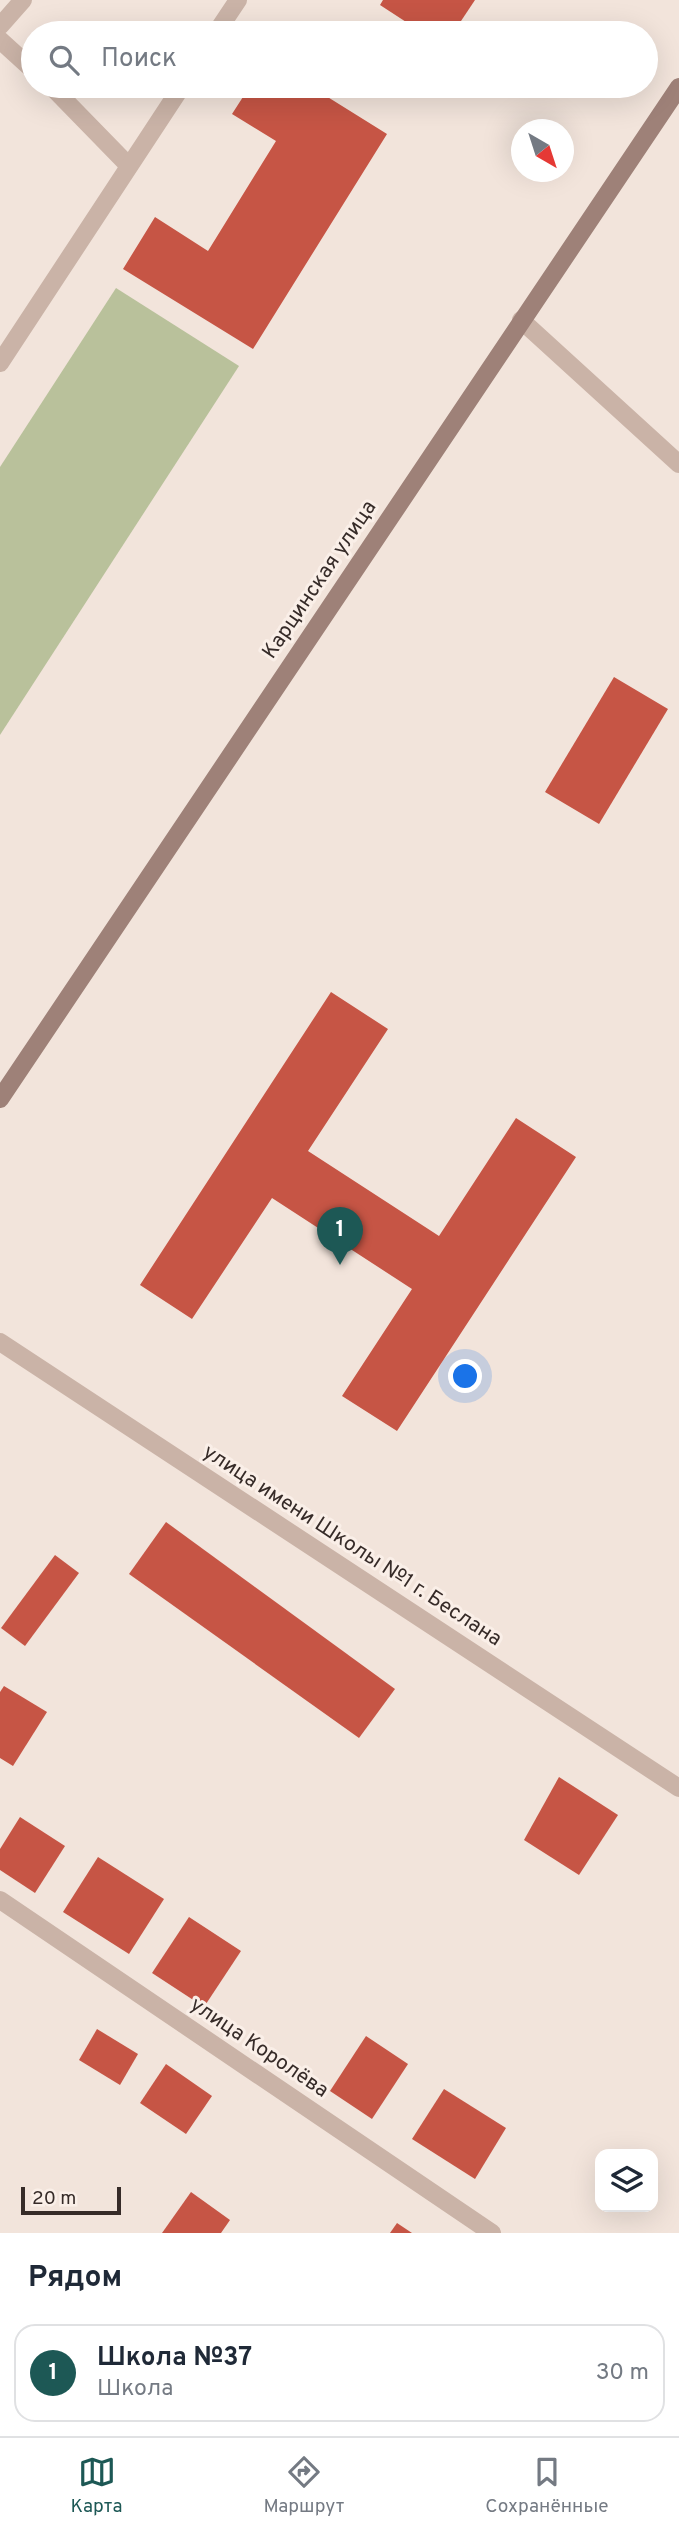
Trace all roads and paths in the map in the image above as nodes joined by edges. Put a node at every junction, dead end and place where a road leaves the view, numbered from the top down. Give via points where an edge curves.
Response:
1 (23, 0) edge
2 (238, 0) edge
3 (224, 21) edge
4 (0, 26) edge
5 (0, 40) edge
6 (21, 59) edge
7 (679, 86) edge
8 (63, 98) edge
9 (174, 98) edge
10 (129, 166) junction
11 (520, 320) junction
12 (0, 363) edge
13 (679, 464) edge
14 (0, 1099) edge
15 (0, 1342) edge
16 (679, 1788) edge
17 (0, 1900) edge
18 (492, 2233) edge

1 - 4 street
2 - 3 street
5 - 6 street
7 - 11 main road, Карцинская улица
8 - 10 street
9 - 10 street
10 - 12 street
11 - 13 street
11 - 14 main road, Карцинская улица
15 - 16 street, улица имени Школы №1 г. Беслана
17 - 18 street, улица Королёва

